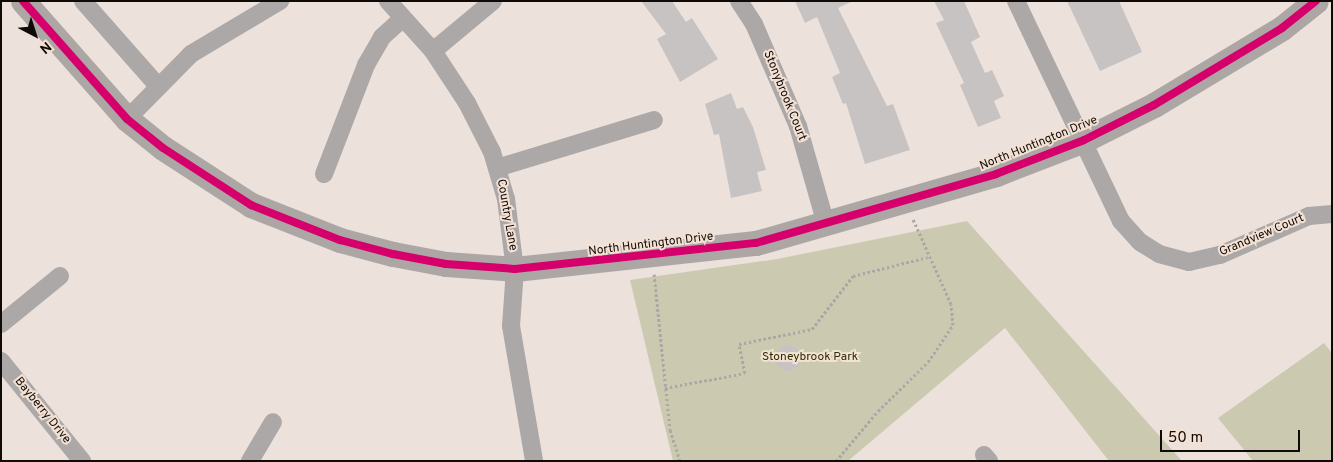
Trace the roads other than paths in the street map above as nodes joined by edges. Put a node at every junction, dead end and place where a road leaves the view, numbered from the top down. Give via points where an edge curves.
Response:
1 (23, 1) edge
2 (83, 1) edge
3 (388, 1) edge
4 (493, 1) edge
5 (739, 1) edge
6 (1016, 1) edge
7 (1316, 1) edge
8 (273, 3) edge
9 (403, 18) junction
10 (433, 51) junction
11 (158, 86) junction
12 (127, 119) junction
13 (654, 120) dead end
14 (1084, 140) junction
15 (497, 168) junction
16 (324, 174) dead end
17 (1332, 214) edge
18 (826, 224) junction
19 (515, 269) junction
20 (60, 276) dead end
21 (1, 324) edge
22 (1, 361) edge
23 (273, 422) dead end
24 (82, 461) edge
25 (250, 461) edge
26 (534, 461) edge

1 - 12 street, North Huntington Drive
2 - 11 street
3 - 9 street, Country Lane
4 - 10 street
5 - 18 street, Stonybrook Court via 754,24 792,110
6 - 14 street, Grandview Court
7 - 14 street, North Huntington Drive via 1282,28 1154,105
8 - 11 street via 190,54
9 - 10 street, Country Lane
9 - 16 street via 382,37 366,65
10 - 15 street, Country Lane via 467,103
11 - 12 street
12 - 19 street, North Huntington Drive via 170,153 251,205 340,240 446,264
13 - 15 street
14 - 17 street, Grandview Court via 1121,221 1140,242 1159,254 1189,262 1220,256 1282,226 1310,216
14 - 18 street, North Huntington Drive via 996,174
15 - 19 street, Country Lane via 506,199
18 - 19 street, North Huntington Drive via 756,243
19 - 26 street, Country Lane via 511,326
20 - 21 street
22 - 24 street, Bayberry Drive
23 - 25 street

